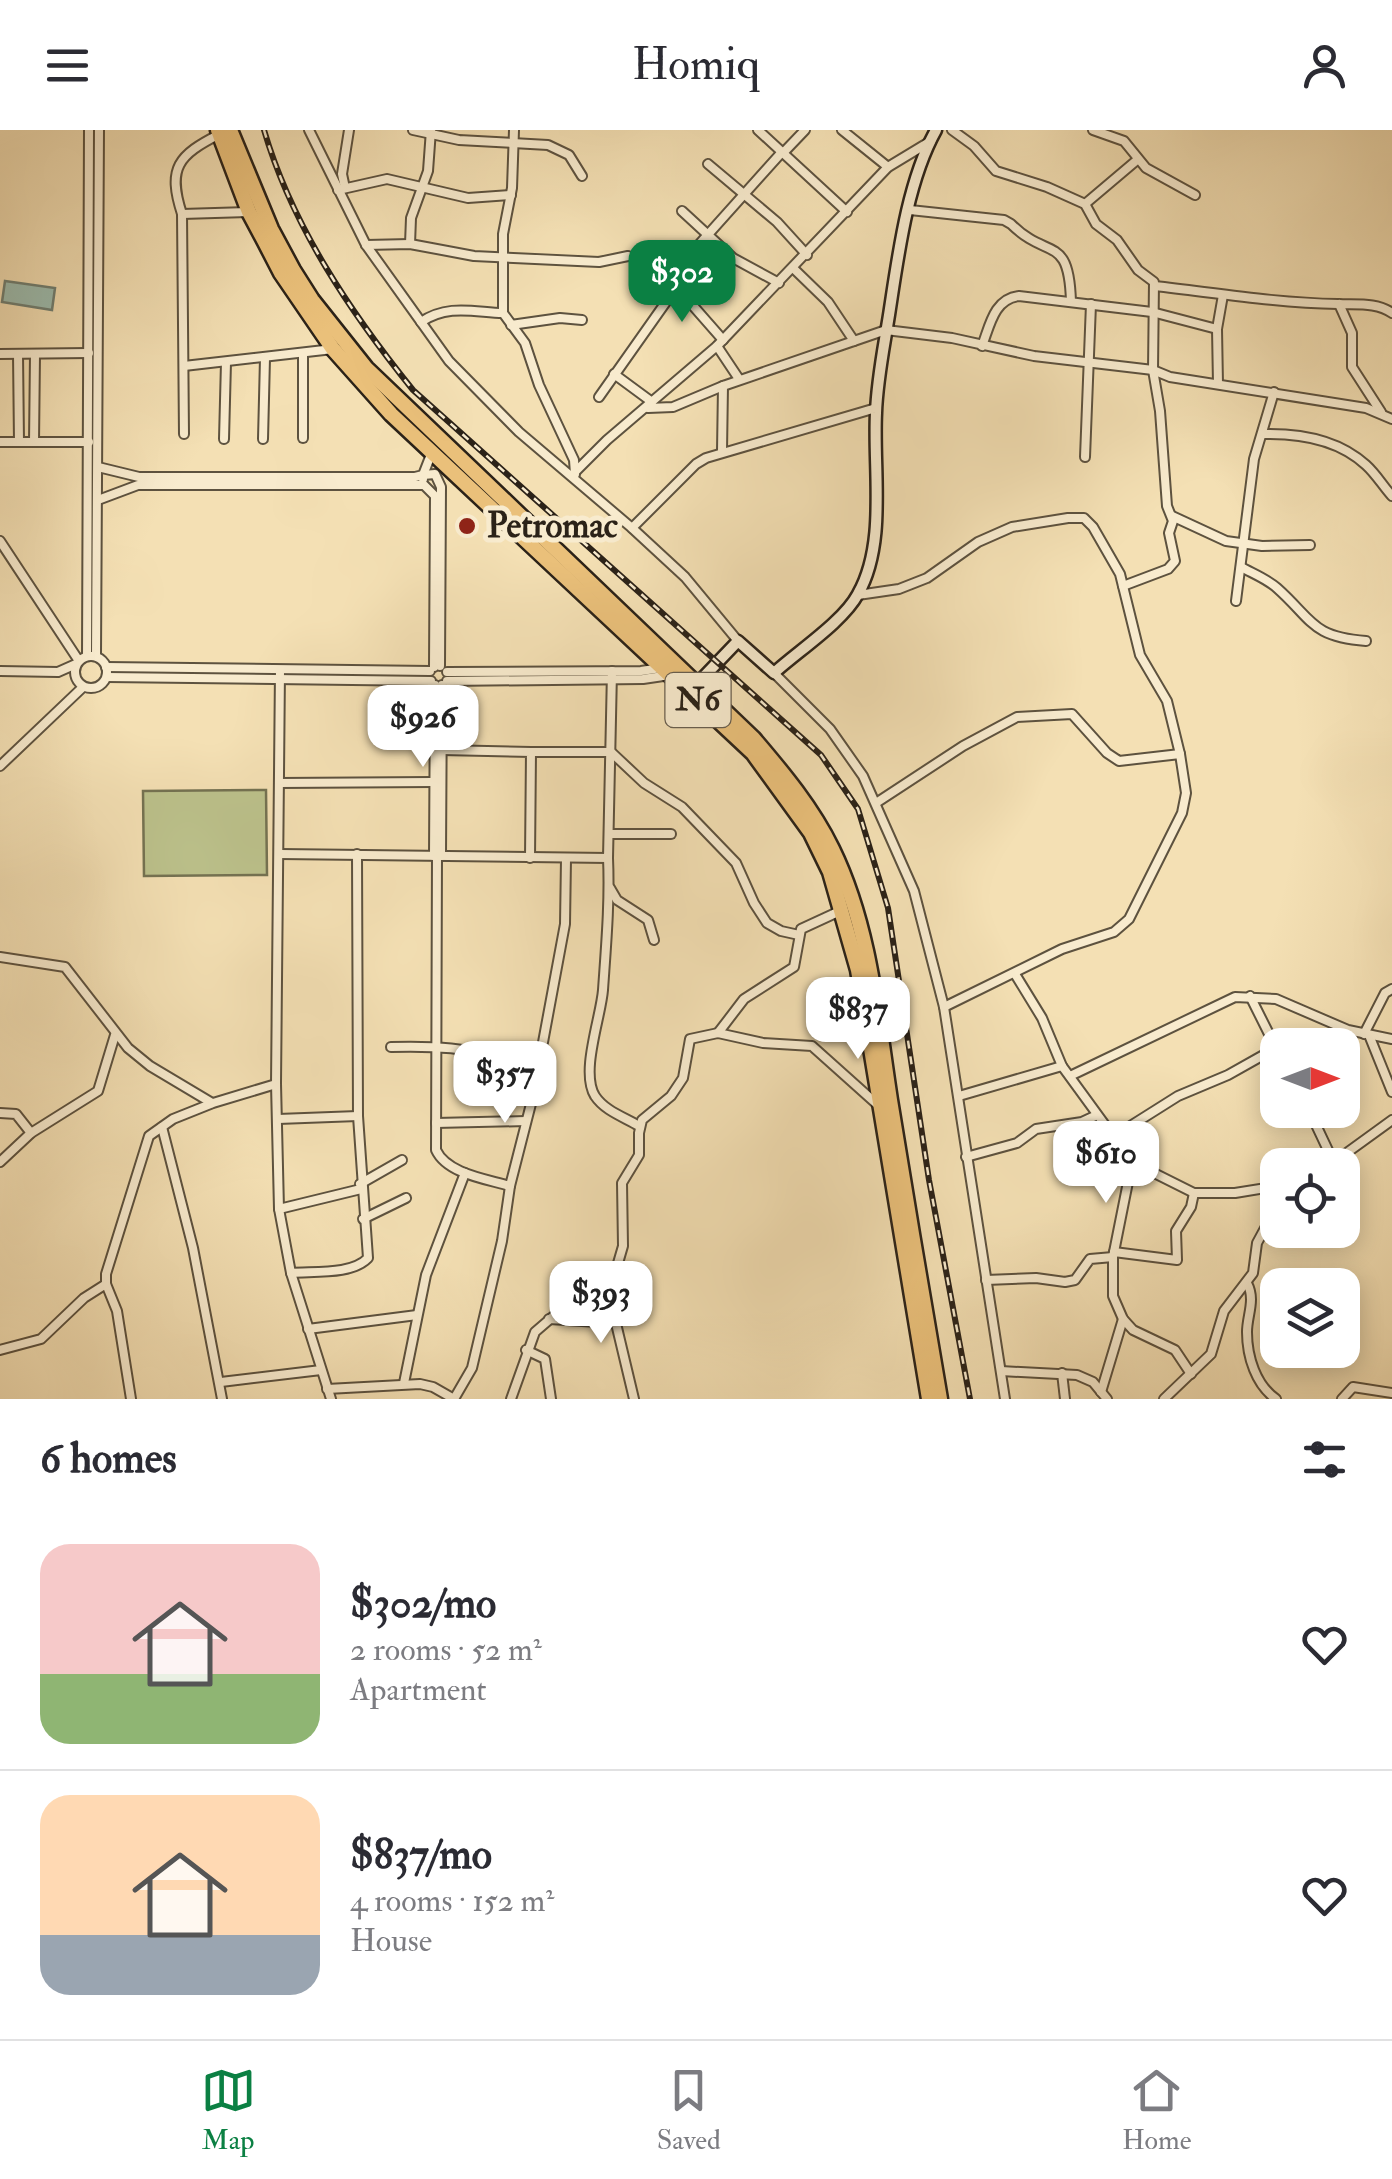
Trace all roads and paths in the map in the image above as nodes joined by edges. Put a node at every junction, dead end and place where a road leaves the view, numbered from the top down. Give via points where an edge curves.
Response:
1 (89, 130) edge
2 (99, 130) edge
3 (308, 130) edge
4 (348, 130) edge
5 (413, 130) edge
6 (514, 130) edge
7 (758, 130) edge
8 (805, 130) edge
9 (842, 130) edge
10 (952, 130) edge
11 (1093, 130) edge
12 (223, 131) edge
13 (431, 133) edge
14 (932, 134) edge
15 (513, 142) junction
16 (783, 153) junction
17 (1137, 160) junction
18 (708, 164) dead end
19 (888, 167) junction
20 (582, 176) dead end
21 (341, 189) junction
22 (422, 190) junction
23 (744, 193) junction
24 (511, 194) junction
25 (1194, 195) dead end
26 (1085, 204) junction
27 (910, 210) junction
28 (250, 212) junction
29 (682, 212) dead end
30 (847, 212) junction
31 (182, 214) junction
32 (706, 236) junction
33 (410, 244) junction
34 (366, 246) junction
35 (807, 254) junction
36 (502, 256) junction
37 (628, 256) dead end
38 (794, 268) junction
39 (673, 283) junction
40 (779, 283) junction
41 (1156, 286) junction
42 (1223, 295) junction
43 (1071, 302) junction
44 (1090, 304) junction
45 (1338, 304) junction
46 (1152, 312) junction
47 (503, 313) junction
48 (1392, 313) edge
49 (582, 320) dead end
50 (422, 322) junction
51 (511, 324) junction
52 (1217, 329) junction
53 (886, 330) junction
54 (854, 341) junction
55 (720, 343) junction
56 (982, 346) junction
57 (333, 350) junction
58 (89, 353) junction
59 (0, 354) edge
60 (18, 354) junction
61 (35, 354) junction
62 (303, 354) junction
63 (265, 358) junction
64 (1088, 360) junction
65 (226, 362) junction
66 (184, 366) junction
67 (1152, 370) junction
68 (614, 374) junction
69 (739, 379) junction
70 (1218, 384) junction
71 (723, 386) junction
72 (1274, 392) junction
73 (599, 397) dead end
74 (650, 405) junction
75 (876, 408) junction
76 (1381, 412) junction
77 (1392, 418) edge
78 (184, 434) dead end
79 (1262, 434) junction
80 (303, 438) dead end
81 (224, 439) dead end
82 (263, 439) dead end
83 (0, 442) edge
84 (19, 442) junction
85 (34, 442) junction
86 (89, 442) junction
87 (432, 450) junction
88 (722, 451) junction
89 (1085, 457) dead end
90 (98, 467) junction
91 (575, 475) junction
92 (459, 476) junction
93 (187, 481) junction
94 (430, 485) junction
95 (1392, 496) edge
96 (98, 500) junction
97 (1172, 516) junction
98 (632, 528) junction
99 (0, 541) edge
100 (1241, 544) junction
101 (1310, 545) dead end
102 (1242, 567) junction
103 (1123, 586) junction
104 (858, 595) junction
105 (1236, 601) dead end
106 (738, 641) junction
107 (1366, 641) dead end
108 (85, 660) junction
109 (106, 667) junction
110 (0, 671) edge
111 (666, 671) junction
112 (58, 672) junction
113 (774, 672) junction
114 (612, 675) junction
115 (280, 676) junction
116 (438, 676) junction
117 (107, 677) junction
118 (81, 685) junction
119 (692, 688) junction
120 (442, 750) junction
121 (530, 752) junction
122 (611, 752) junction
123 (1180, 754) junction
124 (0, 766) edge
125 (434, 782) junction
126 (279, 783) junction
127 (876, 803) junction
128 (610, 834) junction
129 (671, 834) dead end
130 (280, 854) junction
131 (357, 854) junction
132 (437, 856) junction
133 (530, 858) junction
134 (566, 858) junction
135 (608, 858) junction
136 (610, 888) junction
137 (842, 910) junction
138 (799, 935) junction
139 (654, 940) dead end
140 (0, 957) edge
141 (1015, 974) junction
142 (1392, 989) edge
143 (1250, 996) junction
144 (944, 1007) junction
145 (1266, 1028) edge
146 (718, 1033) junction
147 (116, 1034) junction
148 (1367, 1034) junction
149 (1392, 1039) edge
150 (436, 1046) junction
151 (392, 1047) dead end
152 (1260, 1058) edge
153 (509, 1062) dead end
154 (1062, 1066) junction
155 (1070, 1076) junction
156 (276, 1084) junction
157 (1392, 1092) edge
158 (959, 1096) junction
159 (212, 1103) junction
160 (879, 1106) junction
161 (0, 1113) edge
162 (358, 1116) junction
163 (1095, 1116) junction
164 (278, 1119) junction
165 (1392, 1120) edge
166 (526, 1121) junction
167 (436, 1123) junction
168 (640, 1126) junction
169 (162, 1127) junction
170 (32, 1133) junction
171 (1113, 1137) junction
172 (1354, 1148) edge
173 (966, 1157) junction
174 (402, 1160) dead end
175 (0, 1162) edge
176 (1132, 1162) junction
177 (465, 1173) junction
178 (360, 1186) junction
179 (510, 1186) junction
180 (1260, 1188) edge
181 (1194, 1193) junction
182 (406, 1198) dead end
183 (279, 1210) junction
184 (362, 1219) junction
185 (1260, 1237) edge
186 (1113, 1255) junction
187 (291, 1272) junction
188 (986, 1280) junction
189 (1248, 1283) junction
190 (106, 1284) junction
191 (609, 1288) junction
192 (417, 1315) junction
193 (548, 1319) junction
194 (1123, 1320) junction
195 (615, 1323) junction
196 (308, 1329) junction
197 (0, 1350) edge
198 (526, 1350) junction
199 (321, 1370) junction
200 (1002, 1372) junction
201 (1062, 1373) junction
202 (1191, 1374) junction
203 (221, 1382) junction
204 (404, 1383) junction
205 (327, 1389) junction
206 (1392, 1394) edge
207 (1104, 1395) edge
208 (132, 1399) edge
209 (222, 1399) edge
210 (331, 1399) edge
211 (454, 1399) edge
212 (511, 1399) edge
213 (551, 1399) edge
214 (634, 1399) edge
215 (929, 1399) edge
216 (940, 1399) edge
217 (1005, 1399) edge
218 (1064, 1399) edge
219 (1164, 1399) edge
220 (1276, 1399) edge
221 (1342, 1399) edge

1 - 58 street
2 - 90 street
3 - 21 street
4 - 21 street
5 - 13 street
6 - 15 street
7 - 16 street
8 - 16 street
9 - 19 street
10 - 26 street via 996,172
11 - 17 street via 1124,142
12 - 28 highway, N6
12 - 31 street via 181,158 175,190
12 - 119 highway, N6 via 270,229 341,338
13 - 15 street
13 - 22 street
14 - 19 street
14 - 27 street
15 - 20 street via 560,150
15 - 24 street
16 - 23 street
16 - 30 street
17 - 25 street
17 - 26 street
18 - 23 street
19 - 30 street
21 - 22 street via 386,179
21 - 34 street
22 - 24 street via 468,198
22 - 33 street
23 - 32 street
23 - 35 street
24 - 36 street
26 - 41 street
27 - 43 street via 1004,220 1066,260
27 - 53 street
28 - 31 street
28 - 57 highway, N6
29 - 32 street
30 - 35 street
31 - 66 street
32 - 39 street
32 - 40 street
33 - 34 street
33 - 36 street
34 - 50 street
35 - 38 street
36 - 37 street via 598,262
36 - 47 street
38 - 40 street
38 - 54 street
39 - 55 street
39 - 68 street
40 - 55 street
41 - 42 street
41 - 46 street
42 - 45 street
42 - 52 street
43 - 44 street
43 - 56 street via 1006,298
44 - 46 street
44 - 64 street
45 - 48 street
45 - 76 street via 1352,333 1350,363
46 - 52 street
46 - 67 street
47 - 50 street via 452,309
47 - 51 street
49 - 51 street
50 - 91 street via 466,381
51 - 91 street via 525,342
52 - 70 street
53 - 54 street
53 - 56 street
53 - 75 street
54 - 69 street
55 - 69 street
55 - 74 street
56 - 64 street
57 - 62 street
57 - 87 highway, N6
58 - 61 street
58 - 86 street
59 - 60 street
60 - 61 street
60 - 84 street
61 - 85 street
62 - 63 street
62 - 80 street
63 - 65 street
63 - 82 street
64 - 67 street
64 - 89 street
65 - 66 street
65 - 81 street
66 - 78 street
67 - 70 street
67 - 97 street
68 - 73 street
68 - 74 street
69 - 71 street
70 - 72 street
71 - 74 street via 674,407
71 - 88 street
72 - 76 street
72 - 79 street
74 - 91 street
75 - 88 street
75 - 104 street via 875,523
76 - 77 street
79 - 95 street via 1290,433 1336,447 1366,465
79 - 100 street
83 - 84 street
84 - 85 street
85 - 86 street
86 - 108 street
87 - 92 highway, N6
87 - 94 street
88 - 98 street via 696,464
90 - 93 street
90 - 96 street
91 - 98 street
92 - 94 street
92 - 111 highway, N6
93 - 94 street
93 - 96 street via 138,485
94 - 116 street
96 - 108 street
97 - 100 street
97 - 103 street via 1174,566
98 - 106 street via 685,577
99 - 108 street
100 - 101 street
100 - 102 street
102 - 105 street
102 - 107 street via 1267,580 1322,630
103 - 104 street via 1094,528 1084,518 1068,518 1002,531 927,578
103 - 123 street via 1140,654 1167,701
104 - 113 street
106 - 113 street
106 - 119 street
108 - 109 street
108 - 112 street
108 - 118 street via 75,677
109 - 115 street
109 - 117 street
110 - 112 street
111 - 114 street
111 - 119 highway, N6
112 - 118 street
113 - 127 street via 830,729
114 - 116 street
114 - 122 street
115 - 116 street
115 - 117 street
115 - 126 street
116 - 120 street
116 - 125 street
117 - 118 street via 94,688
118 - 124 street
119 - 137 highway, N6 via 794,806 830,872
119 - 216 highway, N6 via 753,738 784,774 833,851 850,898 870,972
120 - 121 street
120 - 132 street
121 - 122 street
121 - 133 street
122 - 128 street
122 - 138 street via 682,807 736,863 767,923
123 - 127 street via 1119,761 1072,714 1017,717
123 - 141 street via 1182,814 1129,919 1114,932 1062,948
125 - 126 street
125 - 132 street
126 - 130 street
127 - 144 street via 914,890
128 - 129 street
128 - 135 street
130 - 131 street
130 - 156 street
131 - 132 street
131 - 162 street
132 - 133 street
132 - 150 street
133 - 134 street
134 - 135 street
134 - 166 street via 565,924
135 - 136 street
136 - 139 street via 648,920
136 - 168 street via 592,1088 606,1109
137 - 138 street
137 - 160 highway, N6
138 - 146 street via 794,967 744,999
140 - 147 street via 66,966
141 - 144 street
141 - 154 street
142 - 148 street
143 - 145 street
143 - 148 street via 1276,999
143 - 155 street via 1222,1002
144 - 158 street
146 - 160 street via 812,1046
146 - 168 street via 690,1039 682,1078
147 - 159 street via 150,1066
147 - 170 street via 98,1090
148 - 149 street
148 - 157 street
150 - 151 street
150 - 153 street
150 - 167 street
152 - 171 street via 1178,1096
154 - 155 street
154 - 158 street
155 - 163 street
156 - 159 street
156 - 164 street
158 - 173 street
159 - 169 street
160 - 215 highway, N6
161 - 170 street via 16,1114
162 - 164 street
162 - 178 street
163 - 171 street
163 - 173 street via 1036,1129 1017,1143
164 - 183 street
165 - 172 street
166 - 167 street
166 - 179 street
167 - 177 street via 437,1155
168 - 191 street via 639,1156 622,1183 623,1246
169 - 190 street via 145,1142 107,1261
169 - 203 street
170 - 175 street
171 - 176 street
173 - 188 street
174 - 178 street
176 - 181 street
176 - 186 street
177 - 179 street
177 - 192 street
178 - 183 street
178 - 184 street
179 - 211 street via 472,1368
180 - 181 street
181 - 186 street via 1176,1230 1177,1260
182 - 184 street
183 - 187 street
184 - 187 street via 366,1262
185 - 189 street
186 - 188 street via 1090,1259 1066,1282
186 - 194 street via 1113,1296
187 - 196 street
188 - 200 street
189 - 202 street via 1224,1311 1211,1354
189 - 220 street via 1249,1350 1260,1384
190 - 197 street via 41,1338
190 - 208 street via 118,1311
191 - 193 street via 578,1295
191 - 195 street
192 - 196 street
192 - 204 street
193 - 195 street
193 - 198 street
194 - 202 street via 1175,1350
194 - 207 street
195 - 214 street
196 - 199 street
198 - 212 street
198 - 213 street via 545,1359
199 - 203 street
199 - 205 street
200 - 201 street
200 - 217 street
201 - 207 street via 1086,1377
201 - 218 street
202 - 219 street
203 - 209 street
204 - 205 street
204 - 211 street via 433,1386
205 - 210 street
206 - 221 street via 1353,1386

